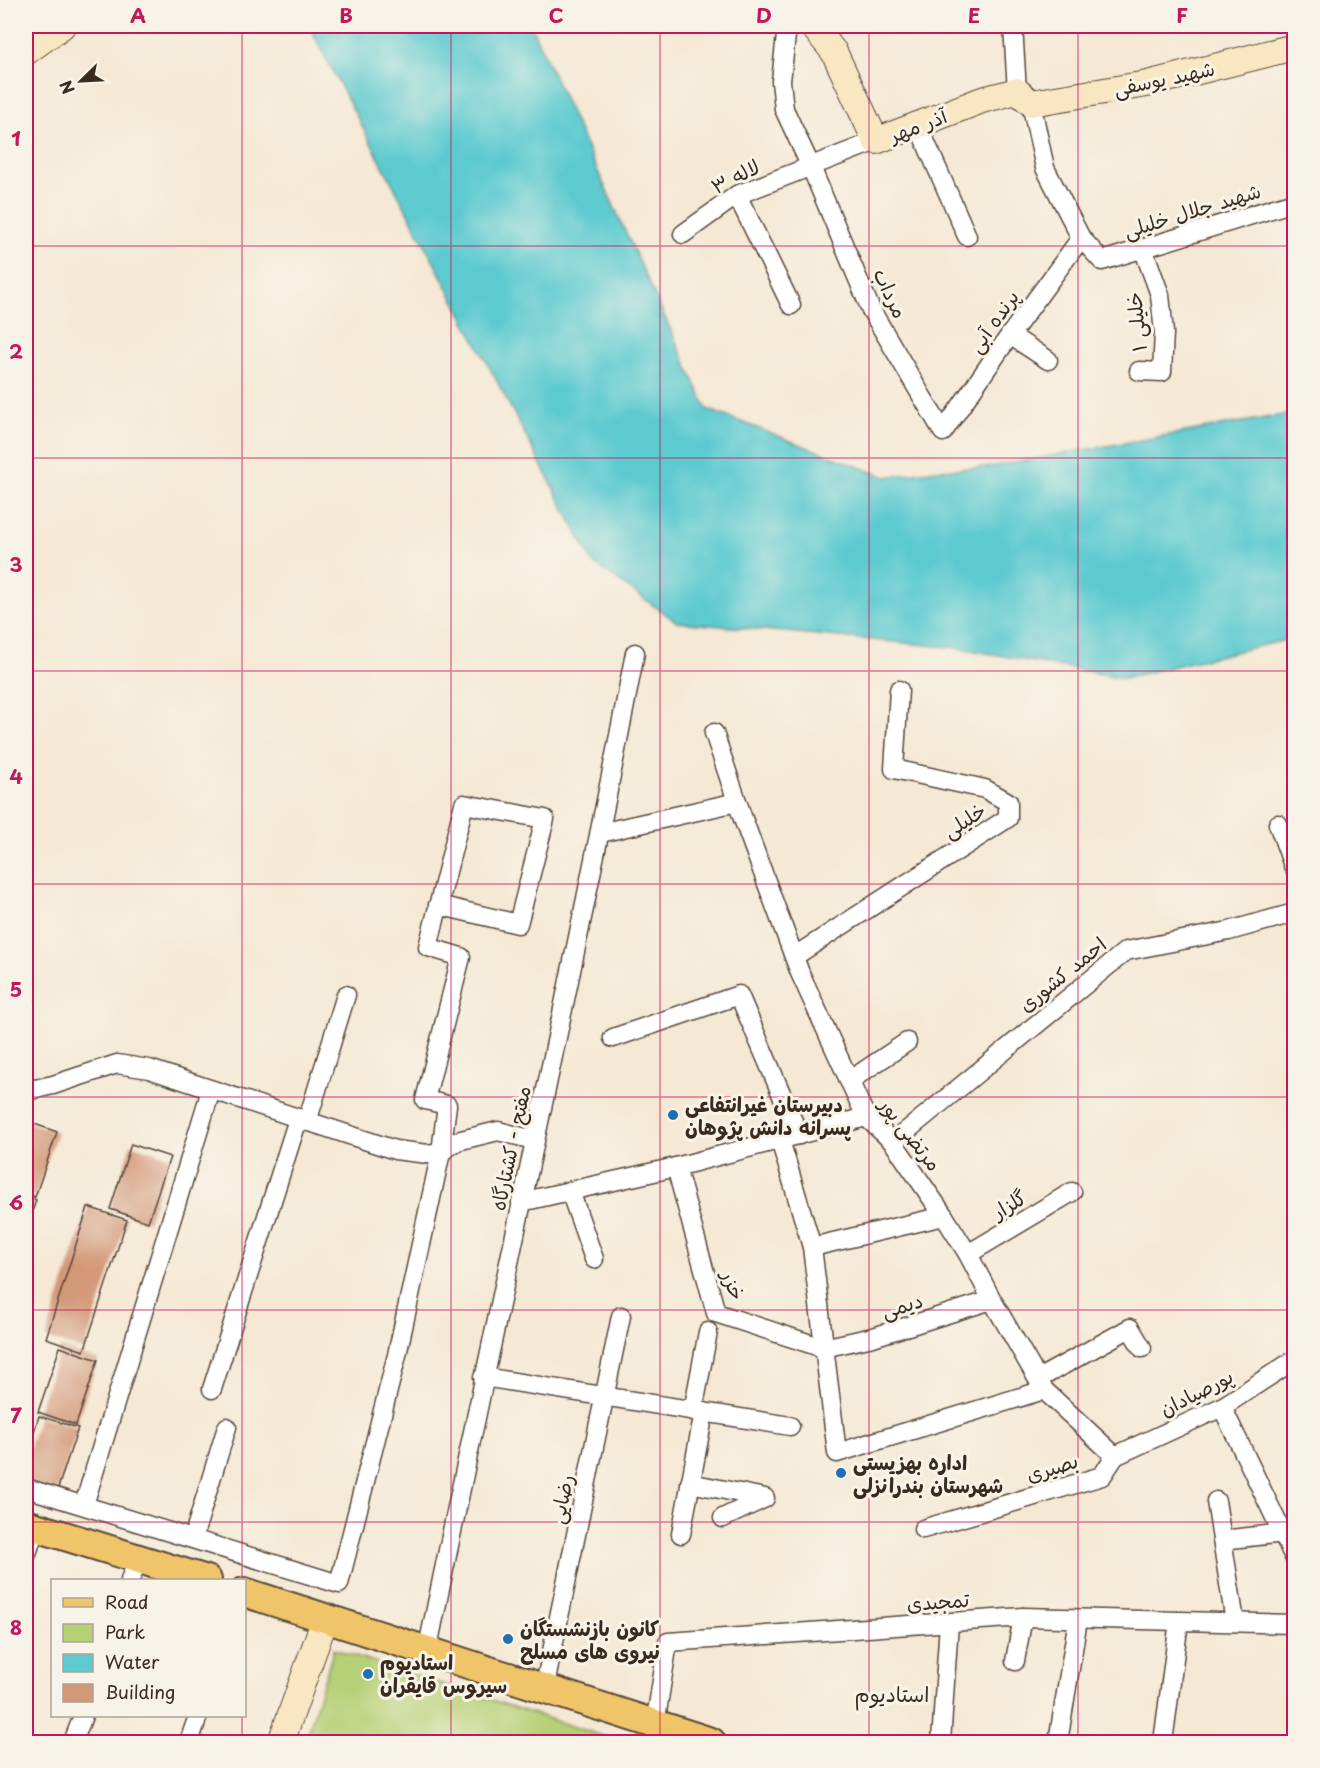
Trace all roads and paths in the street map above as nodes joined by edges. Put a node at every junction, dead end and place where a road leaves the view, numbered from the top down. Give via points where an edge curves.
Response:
1 (62, 26) edge
2 (787, 26) edge
3 (1013, 26) edge
4 (817, 27) edge
5 (1294, 47) edge
6 (26, 52) edge
7 (1024, 97) junction
8 (918, 124) junction
9 (876, 141) junction
10 (812, 167) junction
11 (737, 195) junction
12 (1294, 202) edge
13 (683, 234) dead end
14 (967, 236) dead end
15 (1081, 237) junction
16 (1143, 248) junction
17 (791, 305) dead end
18 (1010, 335) junction
19 (1048, 360) dead end
20 (1139, 371) dead end
21 (942, 432) joint
22 (635, 653) dead end
23 (899, 690) dead end
24 (714, 733) dead end
25 (737, 802) junction
26 (1278, 824) dead end
27 (600, 833) junction
28 (1294, 868) edge
29 (438, 905) junction
30 (1294, 913) edge
31 (795, 956) junction
32 (346, 995) dead end
33 (613, 1038) dead end
34 (907, 1042) dead end
35 (849, 1081) junction
36 (211, 1090) junction
37 (26, 1091) edge
38 (866, 1116) junction
39 (302, 1121) junction
40 (799, 1135) junction
41 (534, 1140) junction
42 (780, 1140) junction
43 (893, 1142) junction
44 (441, 1152) junction
45 (676, 1167) junction
46 (570, 1191) junction
47 (1072, 1192) dead end
48 (521, 1202) junction
49 (944, 1216) junction
50 (812, 1247) junction
51 (968, 1254) junction
52 (594, 1259) dead end
53 (992, 1300) junction
54 (621, 1316) dead end
55 (708, 1332) dead end
56 (824, 1348) junction
57 (1142, 1348) dead end
58 (1294, 1360) edge
59 (483, 1377) junction
60 (1041, 1385) junction
61 (212, 1389) dead end
62 (606, 1397) junction
63 (1222, 1407) junction
64 (698, 1411) junction
65 (790, 1426) dead end
66 (227, 1427) dead end
67 (1115, 1456) junction
68 (690, 1483) junction
69 (26, 1488) edge
70 (1216, 1501) dead end
71 (84, 1505) junction
72 (723, 1518) dead end
73 (31, 1525) edge
74 (923, 1529) dead end
75 (681, 1534) dead end
76 (193, 1538) junction
77 (1222, 1540) junction
78 (1291, 1545) edge
79 (26, 1556) edge
80 (134, 1570) edge
81 (194, 1579) edge
82 (246, 1593) edge
83 (1023, 1617) junction
84 (325, 1619) junction
85 (1078, 1619) junction
86 (1179, 1621) junction
87 (1235, 1622) junction
88 (949, 1623) junction
89 (1294, 1624) edge
90 (427, 1652) junction
91 (1015, 1661) dead end
92 (544, 1690) junction
93 (83, 1717) edge
94 (198, 1717) edge
95 (654, 1725) junction
96 (73, 1743) edge
97 (189, 1743) edge
98 (281, 1743) edge
99 (711, 1743) edge
100 (941, 1743) edge
101 (1058, 1743) edge
102 (1162, 1743) edge

1 - 6 street
2 - 10 street, مرداب via 781,81 784,110
3 - 7 street
4 - 9 street, آذر مهر via 834,52
5 - 7 street, شهید یوسفی via 1147,84
7 - 8 street, آذر مهر via 982,100
7 - 15 street via 1045,168
8 - 9 street, آذر مهر
8 - 14 street
9 - 10 street, لاله ۳
10 - 11 street, لاله ۳
10 - 21 street, مرداب via 871,310
11 - 13 street, لاله ۳
11 - 17 street
12 - 16 street, شهید جلال خلیلی
15 - 16 street, شهید جلال خلیلی via 1102,261
15 - 18 street, پرنده آبی
16 - 20 street, خلیلی ۱ via 1160,295 1164,333 1162,372
18 - 19 street
18 - 21 street, پرنده آبی
22 - 27 street, مفتح - کشتارگاه
23 - 31 street, خلیلی via 894,769 985,789 1008,802 1008,818
24 - 25 street, مرتضی پور
25 - 27 street
25 - 31 street, مرتضی پور
26 - 28 street
27 - 41 street, مفتح - کشتارگاه
29 - 29 street via 464,804 544,819 518,924
29 - 44 street via 428,947 461,957 425,1100 447,1106
30 - 43 street, احمد کشوری via 1229,931 1126,951
31 - 35 street, مرتضی پور
32 - 39 street
33 - 40 street via 739,995
34 - 35 street
35 - 38 street, مرتضی پور
36 - 37 street via 149,1069 117,1064
36 - 39 street
36 - 71 street
38 - 40 street
38 - 43 street, مرتضی پور
39 - 44 street via 395,1150
39 - 61 street
40 - 42 street
41 - 44 street via 498,1131 457,1141
41 - 48 street, مفتح - کشتارگاه
42 - 45 street
42 - 50 street
43 - 49 street, مرتضی پور
44 - 76 street via 397,1355 339,1584
45 - 46 street
45 - 56 street, خزر via 716,1313
46 - 48 street
46 - 52 street
47 - 51 street, گلزار
48 - 59 street, مفتح - کشتارگاه
49 - 50 street
49 - 51 street, مرتضی پور
50 - 56 street
51 - 53 street, مرتضی پور
53 - 56 street, دیمی
53 - 60 street, مرتضی پور
54 - 62 street, رضایی
55 - 64 street
56 - 60 street via 837,1453
57 - 60 street via 1130,1328
58 - 63 street, پورصیادان
59 - 62 street
59 - 90 street, مفتح - کشتارگاه
60 - 67 street, مرتضی پور
62 - 64 street
62 - 92 street, رضایی
63 - 67 street, پورصیادان
63 - 78 street
64 - 65 street
64 - 68 street
66 - 76 street
67 - 74 street, بصیری via 1102,1476
68 - 72 street via 765,1498
68 - 75 street
69 - 71 street
70 - 77 street
71 - 76 street
73 - 79 street
73 - 80 main road
77 - 78 street
77 - 87 street
80 - 81 main road
82 - 84 main road
83 - 85 street, تمجیدی
83 - 88 street, تمجیدی
83 - 91 street
84 - 90 main road
84 - 98 street
85 - 86 street, تمجیدی
85 - 101 street
86 - 87 street, تمجیدی
86 - 102 street
87 - 89 street, تمجیدی
88 - 95 street, تمجیدی via 668,1642
88 - 100 street
90 - 92 main road
92 - 95 main road
93 - 96 street
94 - 97 street
95 - 99 main road

